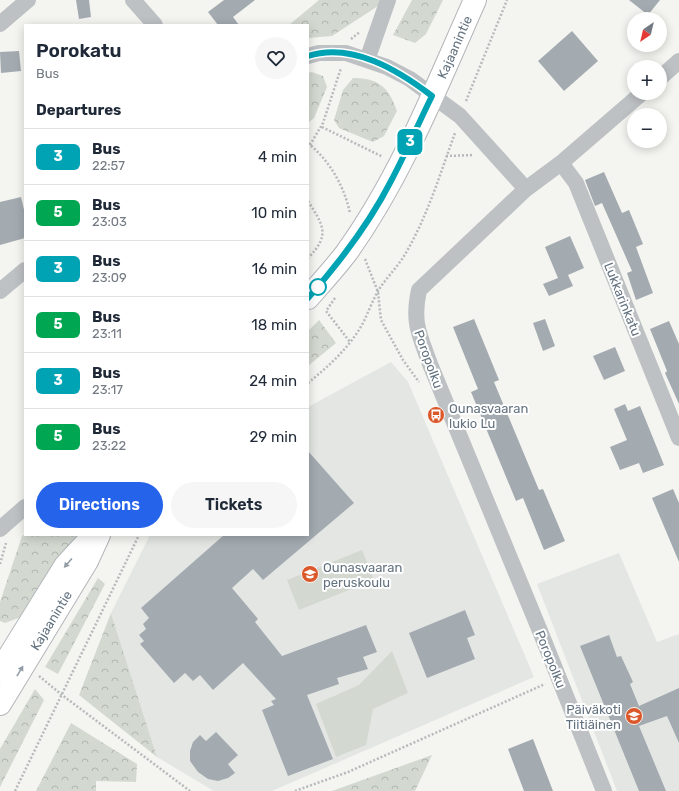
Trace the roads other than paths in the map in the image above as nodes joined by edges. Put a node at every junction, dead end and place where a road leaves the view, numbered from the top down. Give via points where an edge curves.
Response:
1 (28, 0) edge
2 (134, 0) edge
3 (388, 0) edge
4 (475, 0) edge
5 (0, 24) edge
6 (154, 24) edge
7 (309, 56) edge
8 (367, 60) junction
9 (679, 61) edge
10 (667, 72) edge
11 (432, 96) junction
12 (634, 100) edge
13 (561, 163) junction
14 (526, 189) junction
15 (24, 271) edge
16 (0, 292) edge
17 (309, 297) edge
18 (679, 438) edge
19 (24, 508) edge
20 (0, 529) edge
21 (93, 536) edge
22 (99, 536) edge
23 (0, 671) edge
24 (0, 704) edge
25 (604, 791) edge

1 - 5 street
2 - 6 street
3 - 8 street
4 - 11 main road, Kajaanintie
7 - 8 street via 346,53
8 - 11 street via 410,79
9 - 10 street
11 - 14 street via 460,116
11 - 17 main road, Kajaanintie via 390,182 364,227 347,253
12 - 13 street, Poropolku
13 - 14 street, Poropolku
13 - 18 street, Lukkarinkatu via 576,183
14 - 25 street, Poropolku via 419,290 415,308 417,330
15 - 16 street
19 - 20 street
21 -> 23 main road, Kajaanintie via 65,566
24 -> 22 main road, Kajaanintie via 88,561

